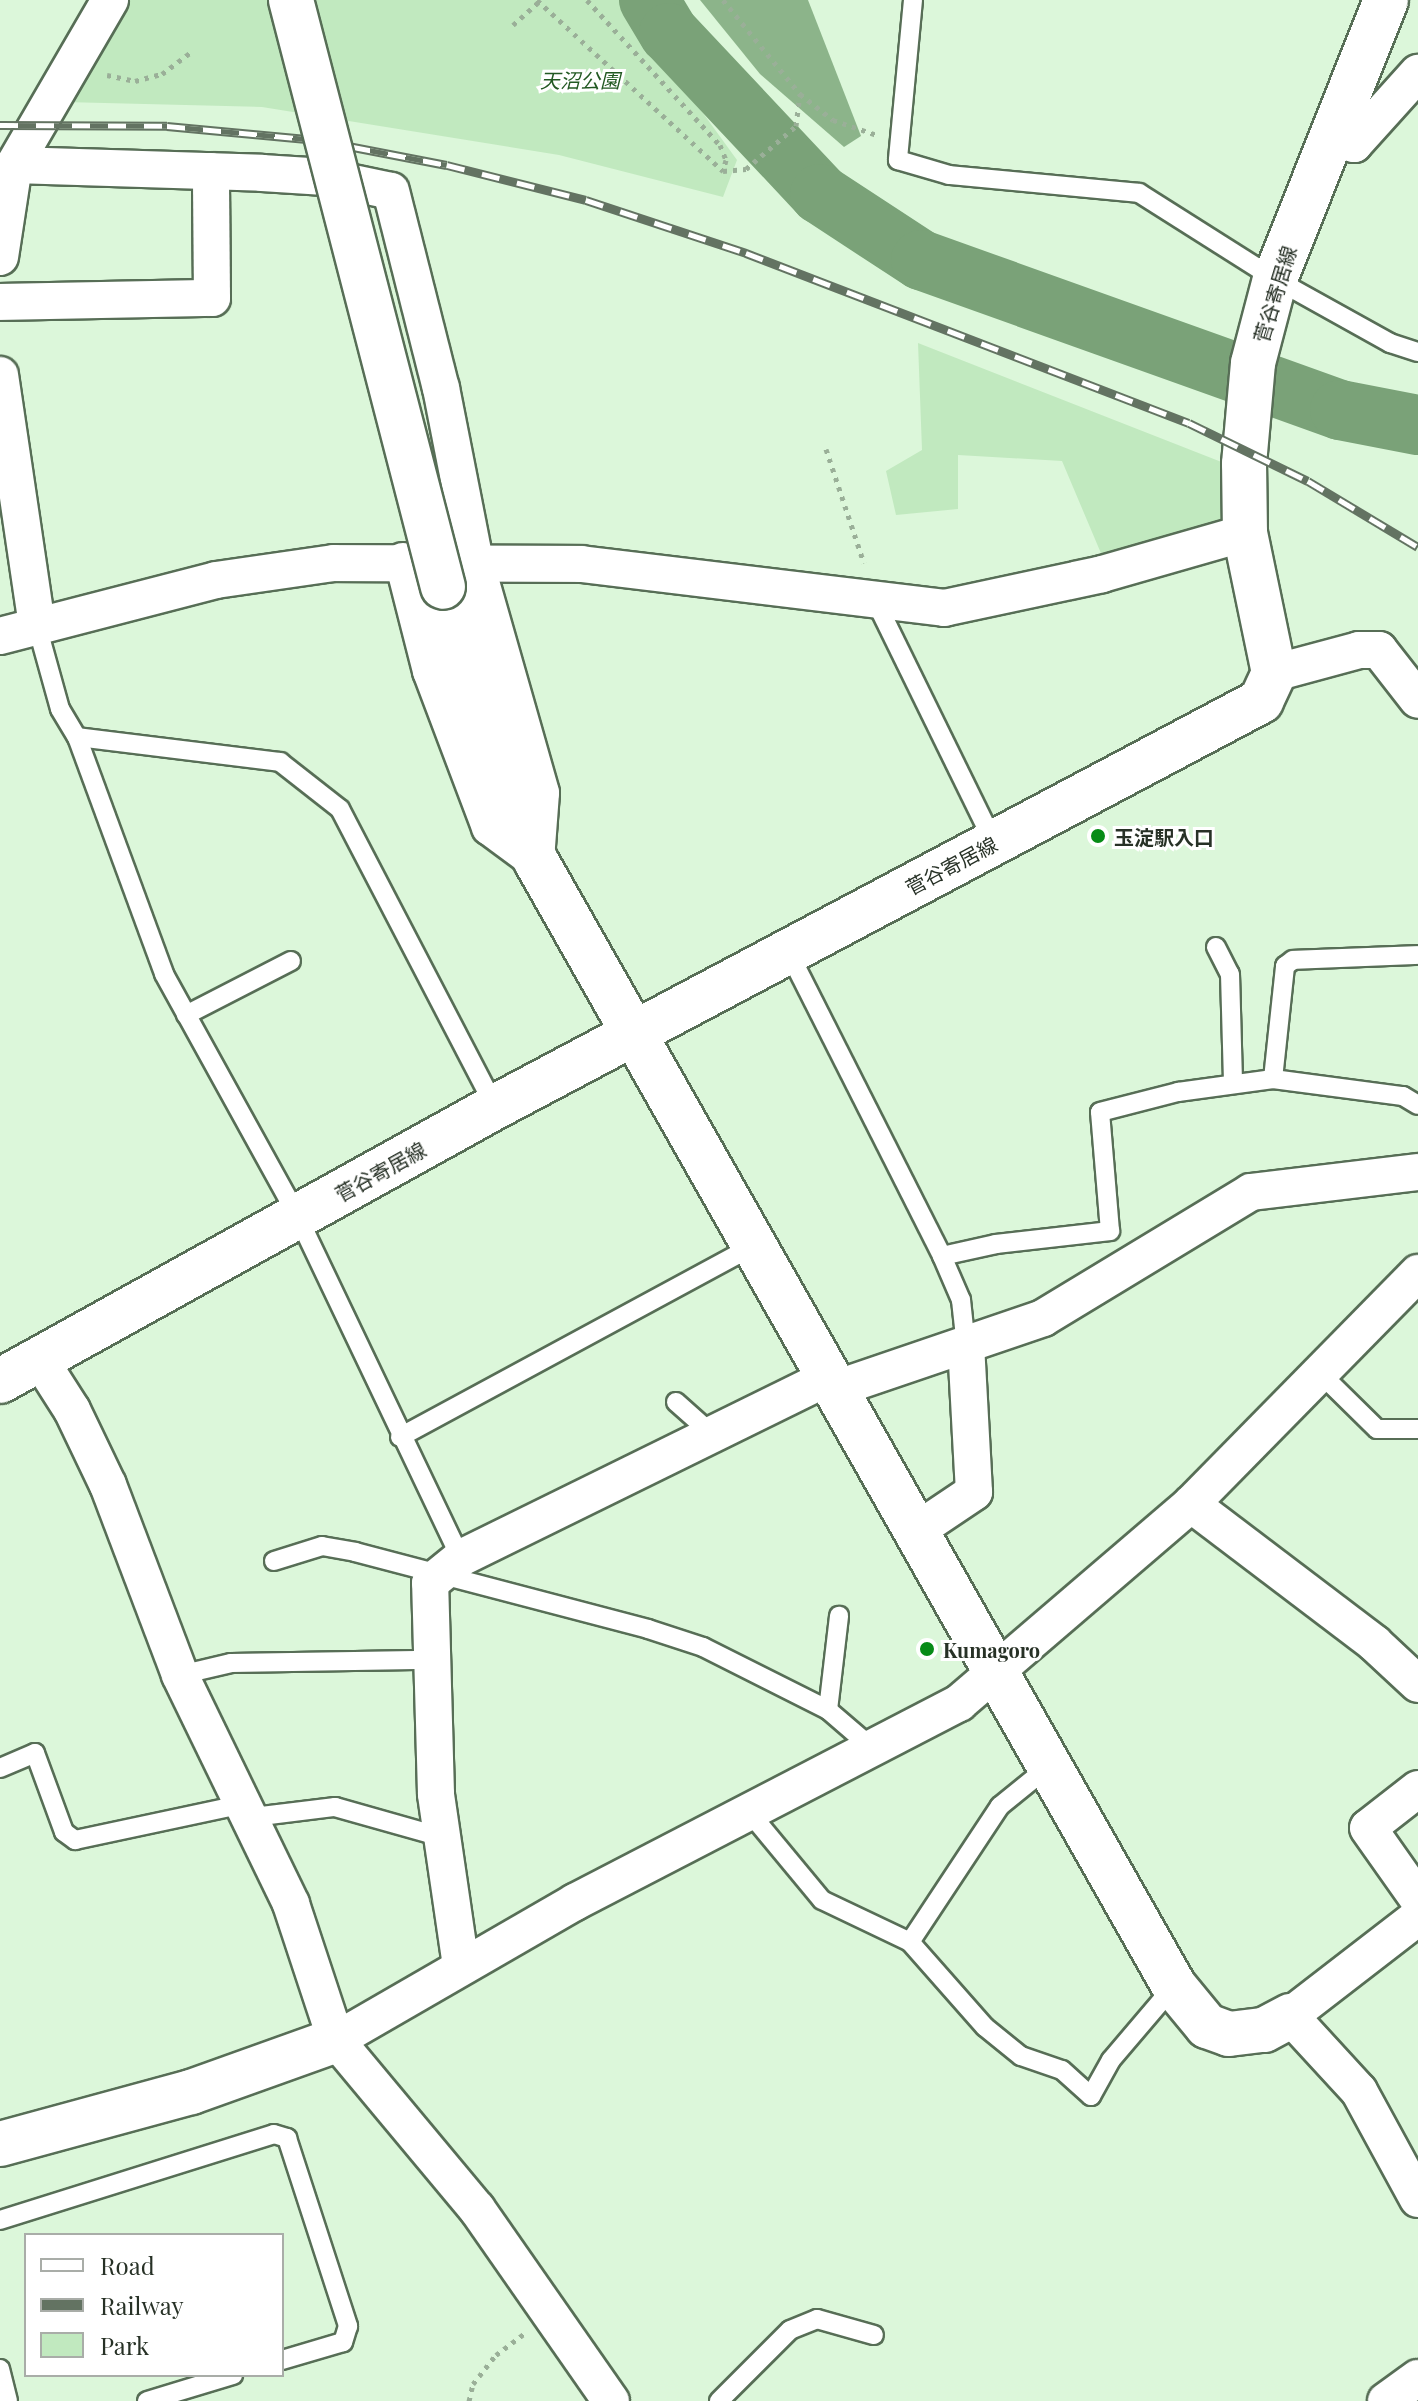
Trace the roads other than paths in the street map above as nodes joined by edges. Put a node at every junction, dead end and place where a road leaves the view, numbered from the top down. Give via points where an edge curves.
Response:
1 (110, 0) edge
2 (291, 0) edge
3 (913, 0) edge
4 (1386, 0) edge
5 (1418, 73) edge
6 (1334, 131) junction
7 (14, 165) junction
8 (211, 171) junction
9 (0, 257) edge
10 (1275, 279) junction
11 (0, 302) edge
12 (1418, 352) edge
13 (0, 375) edge
14 (1245, 533) junction
15 (403, 561) junction
16 (459, 574) junction
17 (876, 602) junction
18 (37, 626) junction
19 (0, 636) edge
20 (1274, 673) junction
21 (1418, 700) edge
22 (77, 737) junction
23 (994, 843) junction
24 (536, 861) junction
25 (1216, 947) dead end
26 (788, 951) junction
27 (1418, 955) edge
28 (291, 961) dead end
29 (186, 1015) junction
30 (634, 1037) junction
31 (1273, 1079) junction
32 (1233, 1082) junction
33 (1418, 1105) edge
34 (495, 1107) junction
35 (1418, 1172) edge
36 (298, 1217) junction
37 (753, 1246) junction
38 (942, 1256) junction
39 (1418, 1273) edge
40 (966, 1346) junction
41 (40, 1360) junction
42 (1322, 1375) junction
43 (0, 1381) edge
44 (828, 1384) junction
45 (676, 1402) dead end
46 (1418, 1429) edge
47 (712, 1434) junction
48 (400, 1437) junction
49 (1191, 1504) junction
50 (916, 1531) junction
51 (274, 1561) dead end
52 (451, 1564) junction
53 (839, 1616) dead end
54 (431, 1660) junction
55 (180, 1675) junction
56 (994, 1675) junction
57 (1418, 1684) edge
58 (828, 1710) junction
59 (871, 1747) junction
60 (1048, 1767) junction
61 (0, 1768) edge
62 (1418, 1789) edge
63 (242, 1811) junction
64 (749, 1812) junction
65 (441, 1837) junction
66 (1418, 1899) edge
67 (1418, 1917) edge
68 (910, 1942) junction
69 (461, 1966) junction
70 (1174, 1986) junction
71 (1290, 2016) junction
72 (336, 2040) junction
73 (0, 2144) edge
74 (1418, 2199) edge
75 (0, 2220) edge
76 (874, 2335) dead end
77 (284, 2359) edge
78 (0, 2369) edge
79 (226, 2377) edge
80 (1418, 2378) edge
81 (8, 2401) edge
82 (147, 2401) edge
83 (611, 2401) edge
84 (719, 2401) edge
85 (1386, 2401) edge

1 - 7 street
2 - 16 street, bridge
3 - 10 lane via 898,160 949,175 1139,193
4 - 6 street, 菅谷寄居線
5 - 6 street via 1354,144
6 - 10 street, 菅谷寄居線
7 - 8 street
7 - 9 street
8 - 11 street via 212,298
8 - 16 street via 325,177 391,191 441,388
10 - 12 lane via 1390,343
10 - 14 street, 菅谷寄居線 via 1253,363
13 - 18 street
14 - 17 street via 990,602 944,608
14 - 20 street, 菅谷寄居線
15 - 16 street
15 - 18 street via 269,569
15 - 24 street via 431,671 490,827
16 - 17 street via 581,564
16 - 24 street via 501,777
17 - 23 lane
18 - 19 street
18 - 22 lane via 60,709
20 - 21 street via 1359,650 1379,650
20 - 23 street, 菅谷寄居線 via 1261,701
22 - 29 lane via 164,974
22 - 34 lane via 280,762 340,809
23 - 26 street, 菅谷寄居線
24 - 30 street
25 - 32 lane via 1230,974
26 - 30 street, 菅谷寄居線
26 - 38 lane
27 - 31 lane via 1293,960 1285,966
28 - 29 lane
29 - 36 lane
30 - 34 street, 菅谷寄居線
30 - 37 street
31 - 32 lane
31 - 33 lane via 1403,1096
32 - 38 lane via 1100,1112 1110,1231
34 - 36 street, 菅谷寄居線
35 - 40 street via 1251,1192 1043,1318
36 - 41 street, 菅谷寄居線
36 - 48 lane
37 - 44 street
37 - 48 lane
38 - 40 lane via 961,1300
39 - 42 street
40 - 44 street
40 - 50 street via 974,1492
41 - 43 street, 菅谷寄居線
41 - 55 street via 72,1410 108,1485
42 - 46 lane via 1377,1429
42 - 49 street
44 - 47 street
44 - 50 street
45 - 47 lane
47 - 52 street
48 - 52 lane
49 - 56 street
49 - 57 street via 1374,1643
50 - 56 street
51 - 52 lane via 322,1546
52 - 54 street via 430,1583
52 - 58 lane via 703,1647
53 - 58 lane
54 - 55 lane via 245,1662
54 - 65 street
55 - 63 street
56 - 59 street via 959,1703
56 - 60 street
58 - 59 lane
59 - 64 street
60 - 68 lane via 1000,1806
60 - 70 street
61 - 63 lane via 35,1753 64,1832 75,1840
62 - 66 street via 1368,1828
63 - 65 lane via 335,1807
63 - 72 street via 291,1904
64 - 68 lane via 822,1900
64 - 69 street
65 - 69 street
67 - 71 street
68 - 70 lane via 985,2027 1021,2056 1062,2070 1091,2096 1111,2060
69 - 72 street
70 - 71 street via 1207,2026 1229,2034 1264,2030
71 - 74 street via 1359,2091
72 - 73 street via 191,2092
72 - 83 street via 477,2209
75 - 77 lane via 274,2134 287,2138 348,2326 343,2342
76 - 84 lane via 817,2319 790,2330
78 - 81 lane
79 - 82 lane
80 - 85 street

